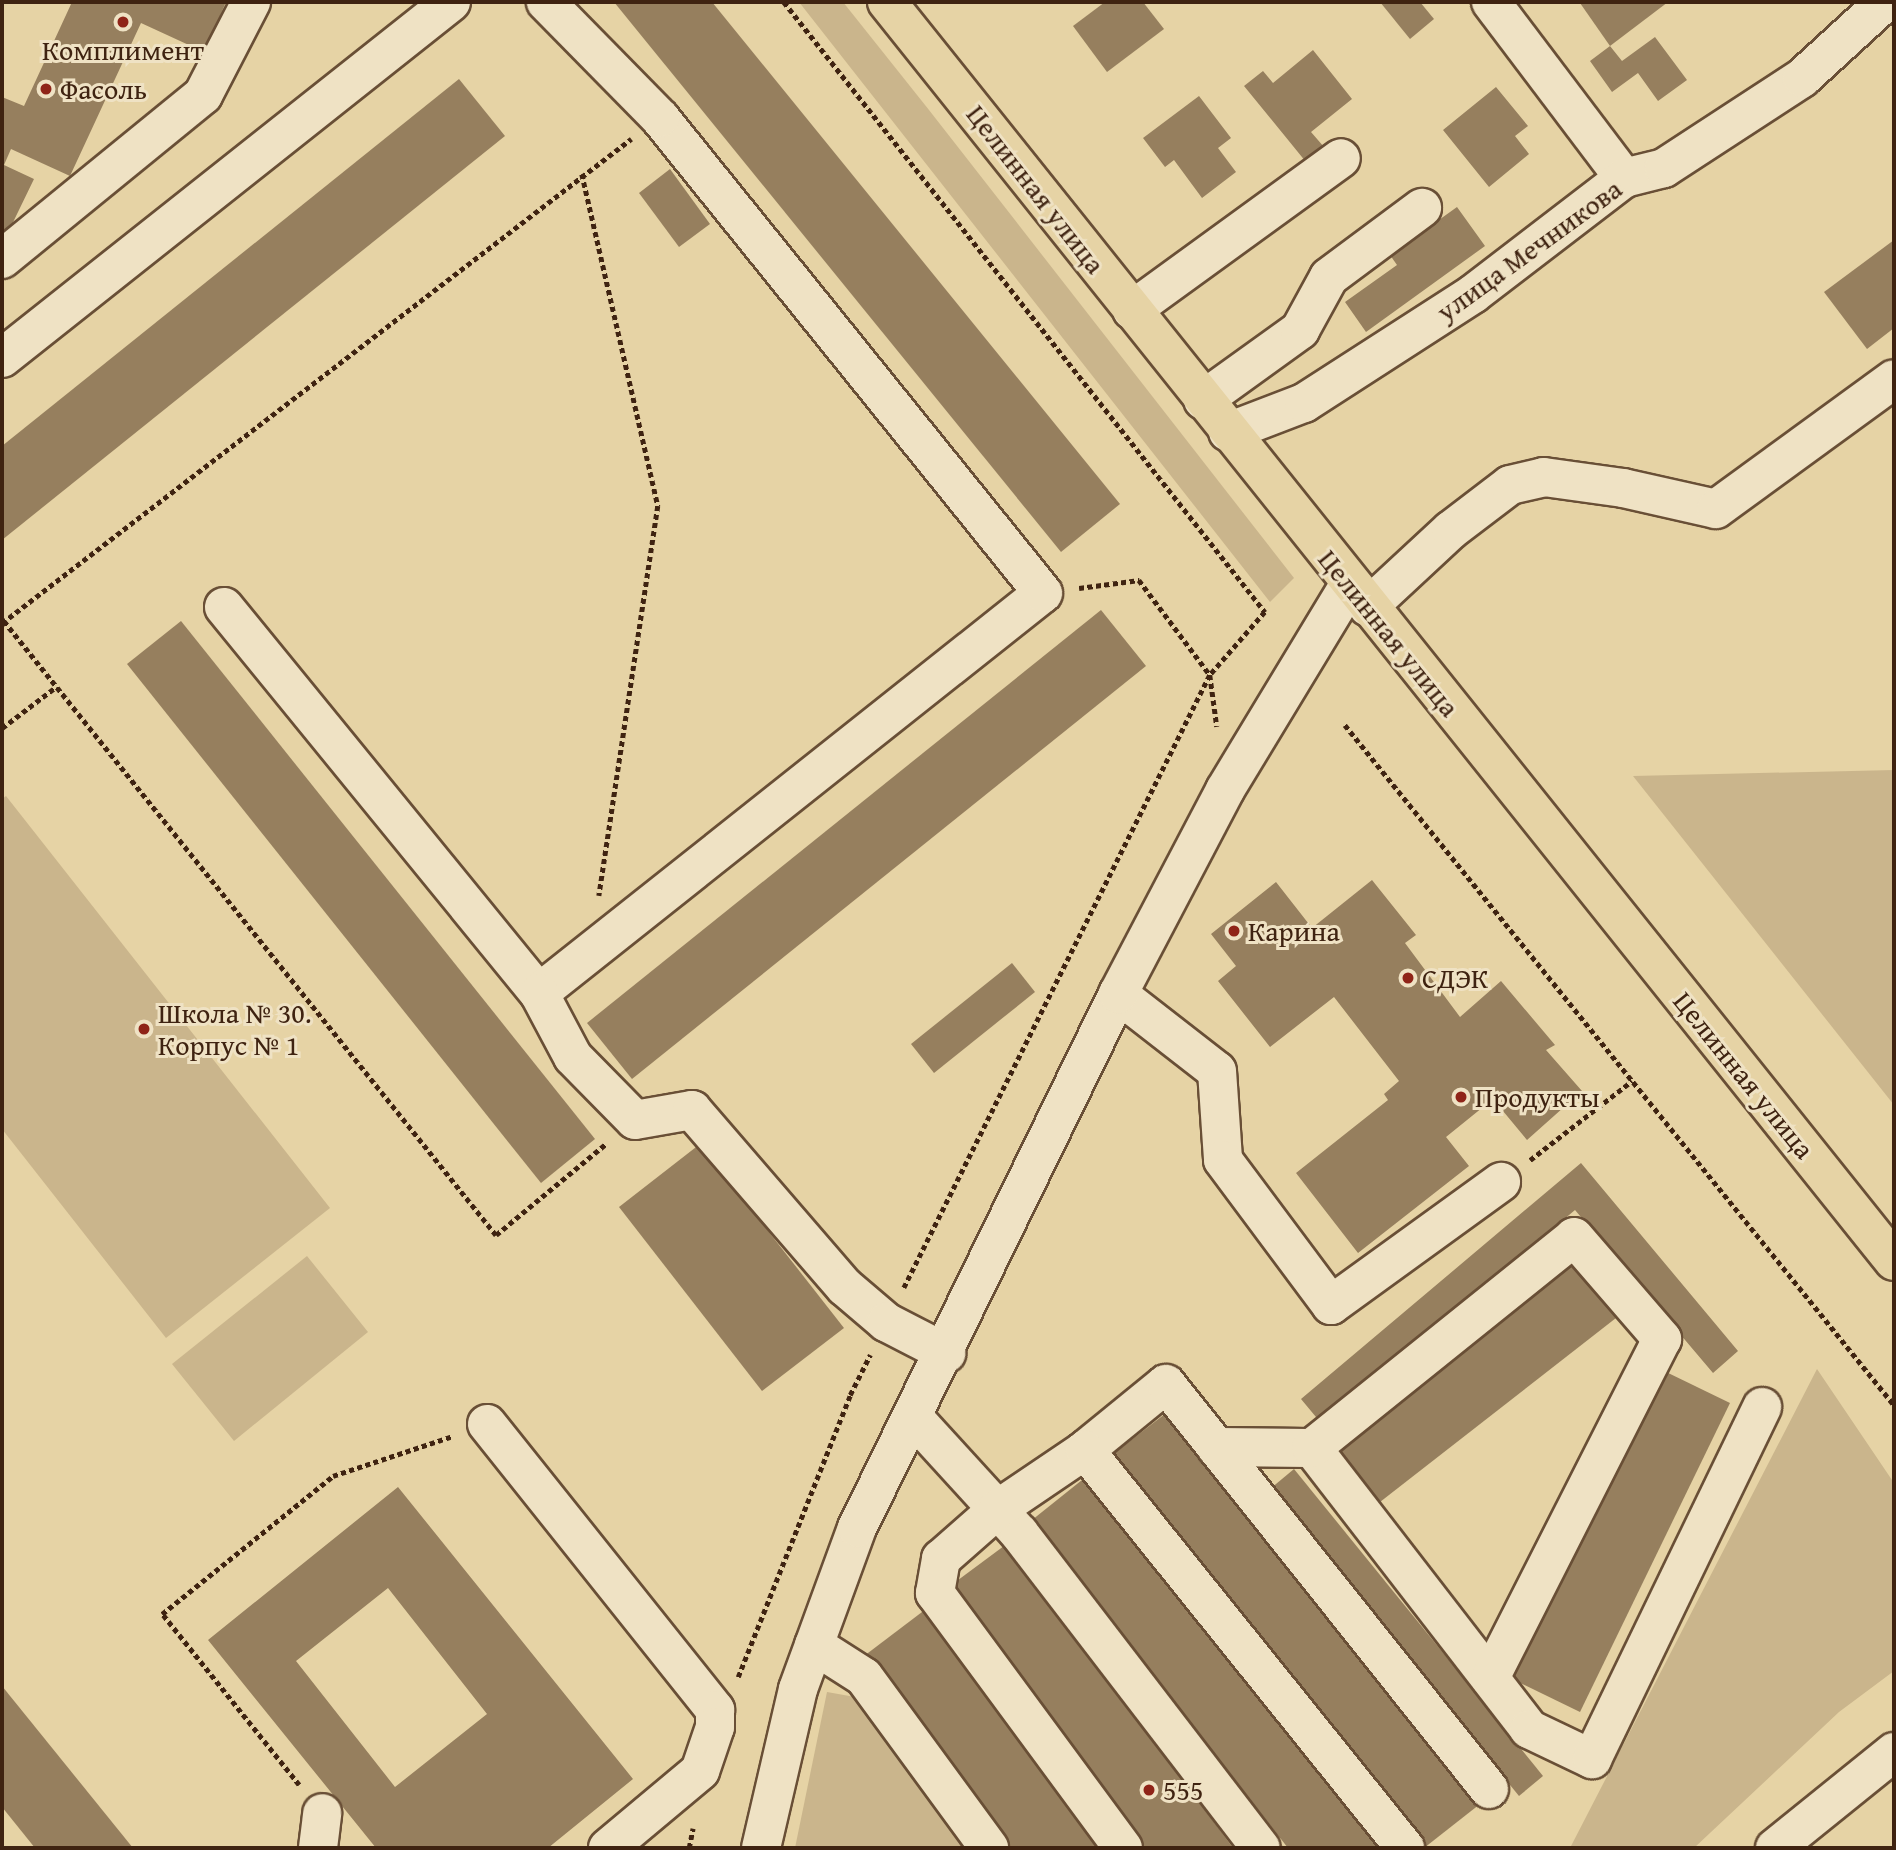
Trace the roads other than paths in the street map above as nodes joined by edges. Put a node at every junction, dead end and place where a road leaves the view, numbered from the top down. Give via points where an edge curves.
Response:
1 (251, 2) edge
2 (451, 2) edge
3 (546, 2) edge
4 (887, 2) edge
5 (1491, 2) edge
6 (1885, 2) edge
7 (1340, 158) dead end
8 (1624, 178) junction
9 (1422, 208) dead end
10 (2, 259) edge
11 (1132, 310) junction
12 (2, 358) edge
13 (1894, 379) edge
14 (1203, 400) junction
15 (1228, 432) junction
16 (1359, 596) junction
17 (224, 607) dead end
18 (538, 993) junction
19 (1118, 994) junction
20 (1501, 1182) road end
21 (1894, 1261) edge
22 (946, 1353) junction
23 (1762, 1408) dead end
24 (914, 1418) junction
25 (487, 1424) road end
26 (1216, 1447) junction
27 (1312, 1448) junction
28 (1085, 1450) junction
29 (998, 1509) junction
30 (814, 1645) junction
31 (1490, 1678) junction
32 (1894, 1752) edge
33 (1489, 1788) dead end
34 (1791, 1843) edge
35 (608, 1848) edge
36 (761, 1848) edge
37 (989, 1848) edge
38 (1123, 1848) edge
39 (1261, 1848) edge
40 (1405, 1848) edge

1 - 10 street via 203,95
2 - 12 street
3 - 18 street via 660,118 1043,593
4 - 11 main road, Целинная улица
5 - 8 street
6 - 8 street, улица Мечникова via 1802,78 1664,168
7 - 11 street
8 - 15 street, улица Мечникова via 1474,294 1304,403
9 - 14 street via 1329,277 1300,330
11 - 14 main road, Целинная улица
13 - 16 street via 1716,509 1623,488 1544,477 1510,485
14 - 15 main road, Целинная улица
15 - 16 main road, Целинная улица
16 - 19 street via 1225,790
16 - 21 main road, Целинная улица
17 - 18 street
18 - 22 street via 573,1057 635,1120 692,1110 845,1287 886,1322
19 - 20 street via 1217,1071 1223,1160 1331,1305
19 - 22 street
22 - 24 street
23 - 31 street via 1592,1759 1529,1729
24 - 29 street
24 - 30 street via 857,1528
25 - 35 street via 715,1710 715,1727 700,1771
26 - 27 street
26 - 28 street via 1166,1384
26 - 33 street
27 - 31 street
27 - 31 street via 1574,1237 1662,1339
28 - 29 street
28 - 40 street
29 - 38 street via 941,1559 935,1593
29 - 39 street
30 - 36 street via 798,1689
30 - 37 street via 864,1677
32 - 34 street

